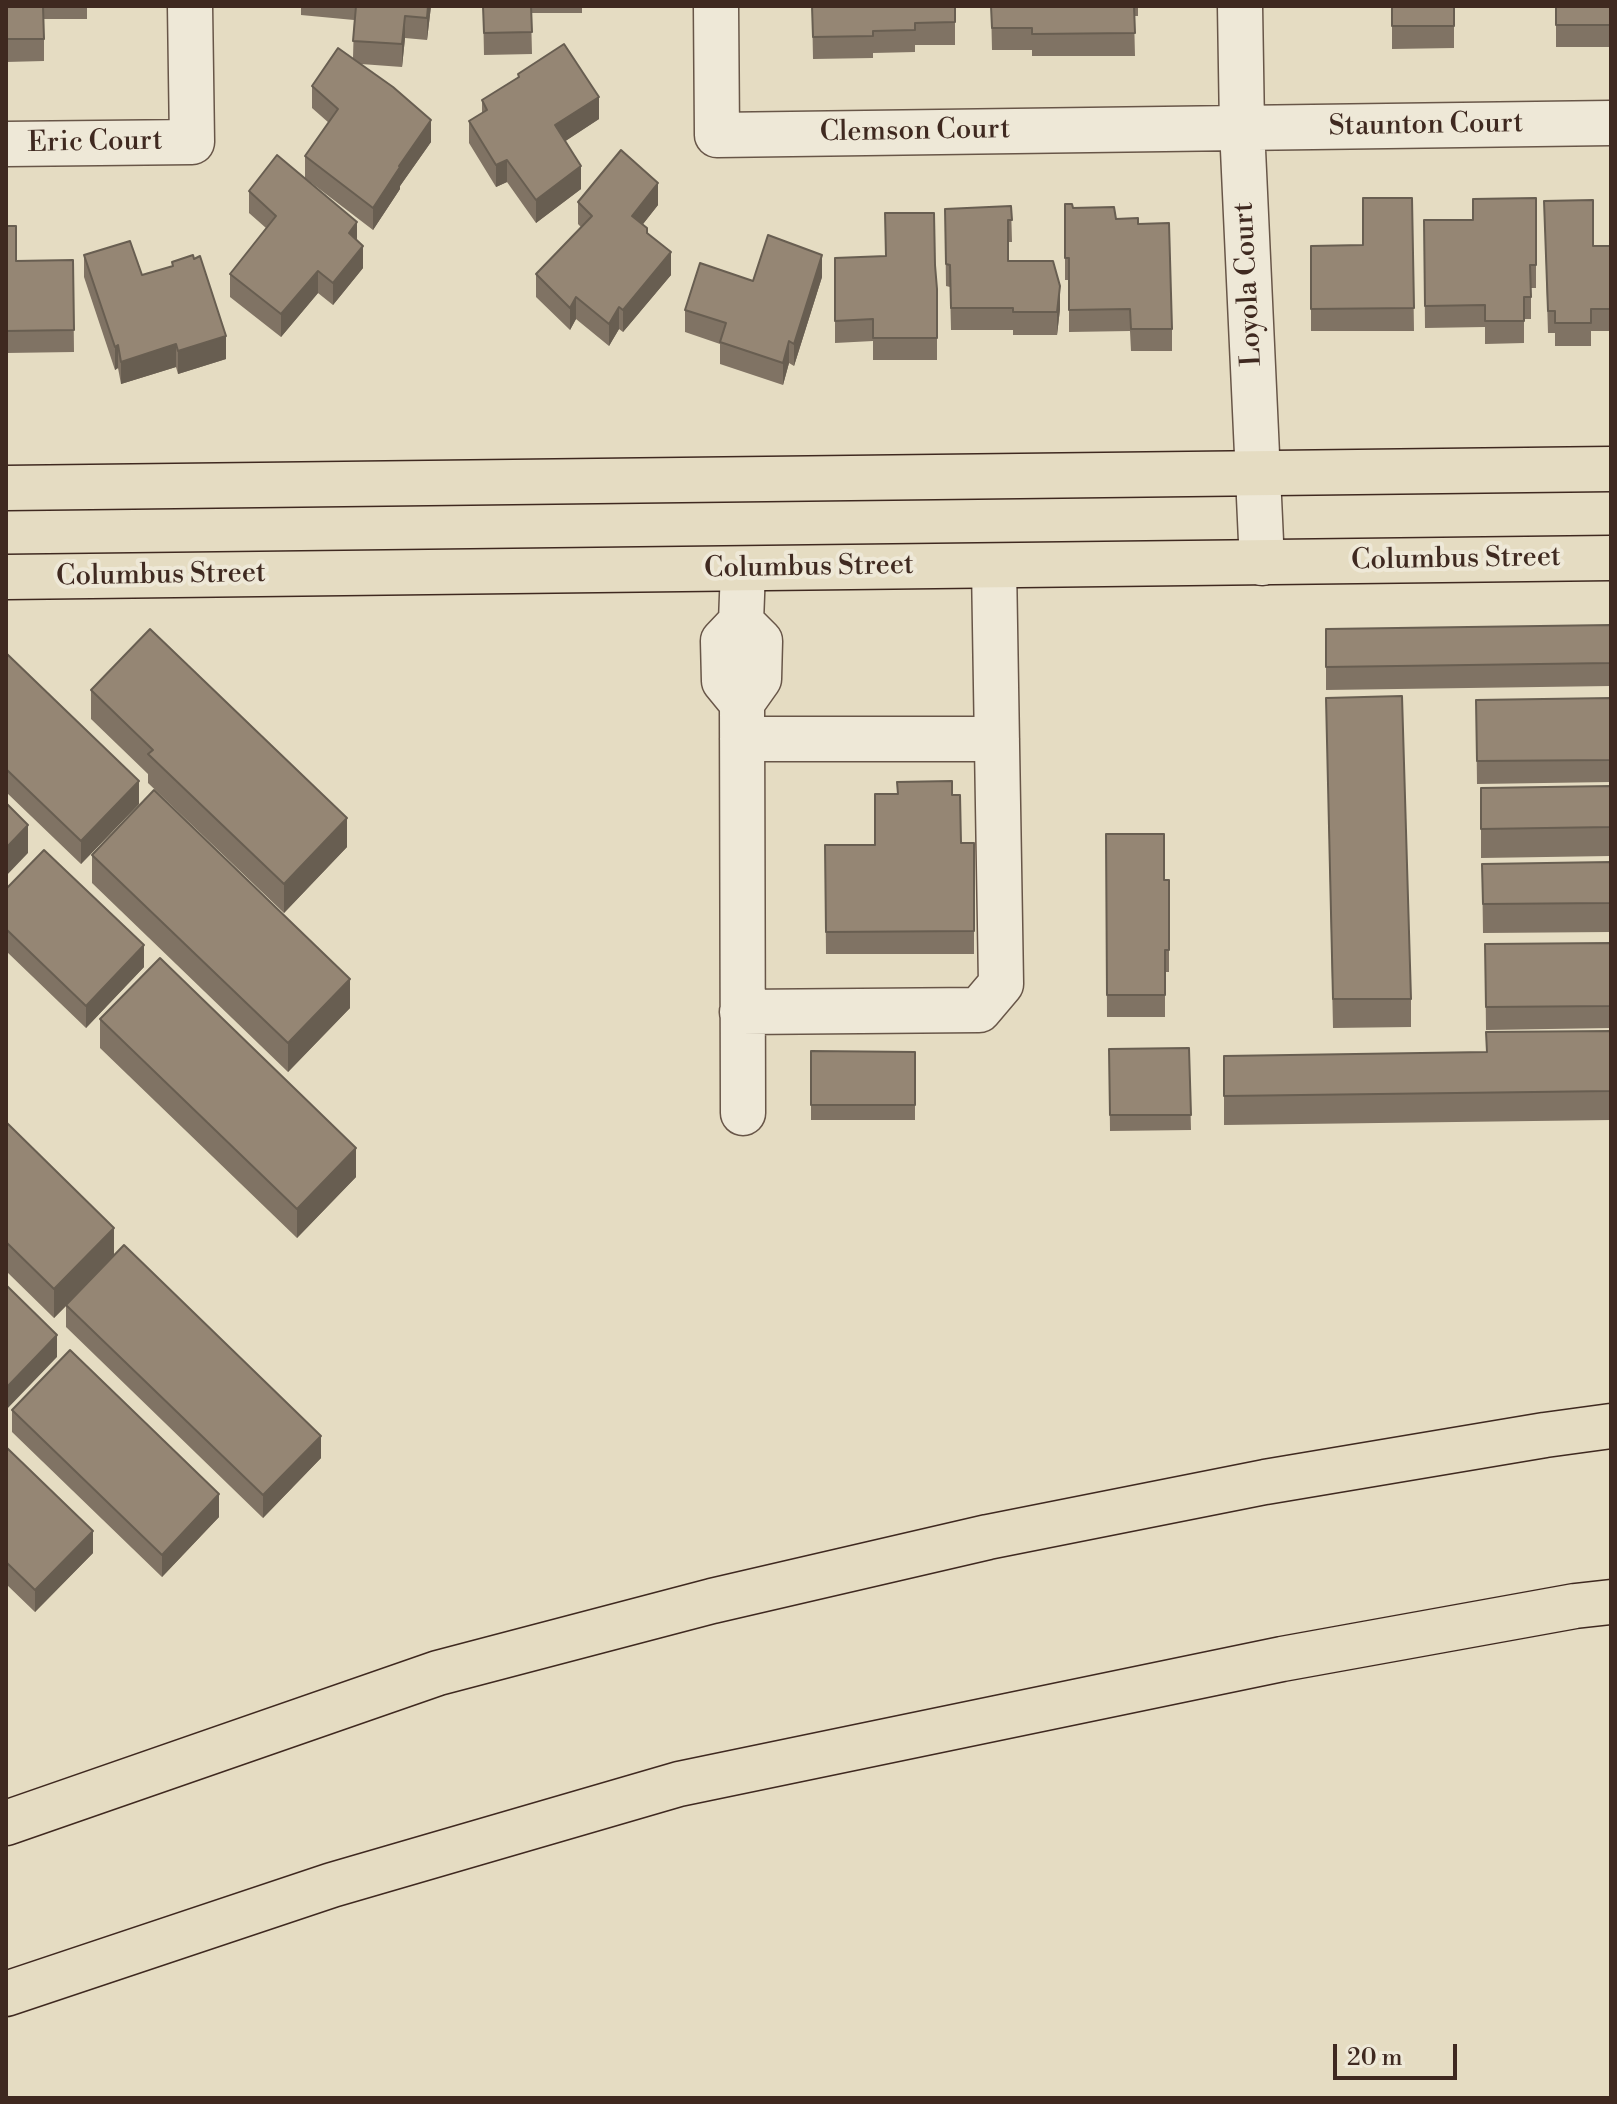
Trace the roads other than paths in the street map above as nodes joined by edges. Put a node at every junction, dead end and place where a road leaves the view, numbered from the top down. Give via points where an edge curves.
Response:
1 (190, 6) edge
2 (716, 6) edge
3 (1240, 6) edge
4 (1611, 123) edge
5 (1242, 128) junction
6 (6, 144) edge
7 (1611, 469) edge
8 (1258, 474) junction
9 (6, 488) edge
10 (1611, 558) edge
11 (1262, 563) junction
12 (994, 566) junction
13 (743, 569) junction
14 (6, 577) edge
15 (742, 721) junction
16 (997, 739) junction
17 (742, 1012) junction
18 (743, 1113) dead end
19 (1611, 1426) edge
20 (1611, 1602) edge
21 (6, 1823) edge
22 (6, 1994) edge

1 - 6 street, Eric Court via 192,142
2 - 5 street, Clemson Court via 717,135
3 - 5 street, Loyola Court
4 - 5 street, Staunton Court
5 - 8 street, Loyola Court
7 - 8 main road
8 - 9 main road
8 - 11 street, Loyola Court
10 - 11 main road, Columbus Street
11 - 12 main road, Columbus Street
12 - 13 main road, Columbus Street
12 - 16 street
13 - 14 main road, Columbus Street
13 - 15 street via 741,622 723,641 724,681
15 - 16 street
15 - 17 street
16 - 17 street via 1001,984 979,1010
17 - 18 street
19 - 21 main road via 1250,1485 988,1537 712,1601 438,1673
20 - 22 main road via 1282,1659 679,1784 332,1885

